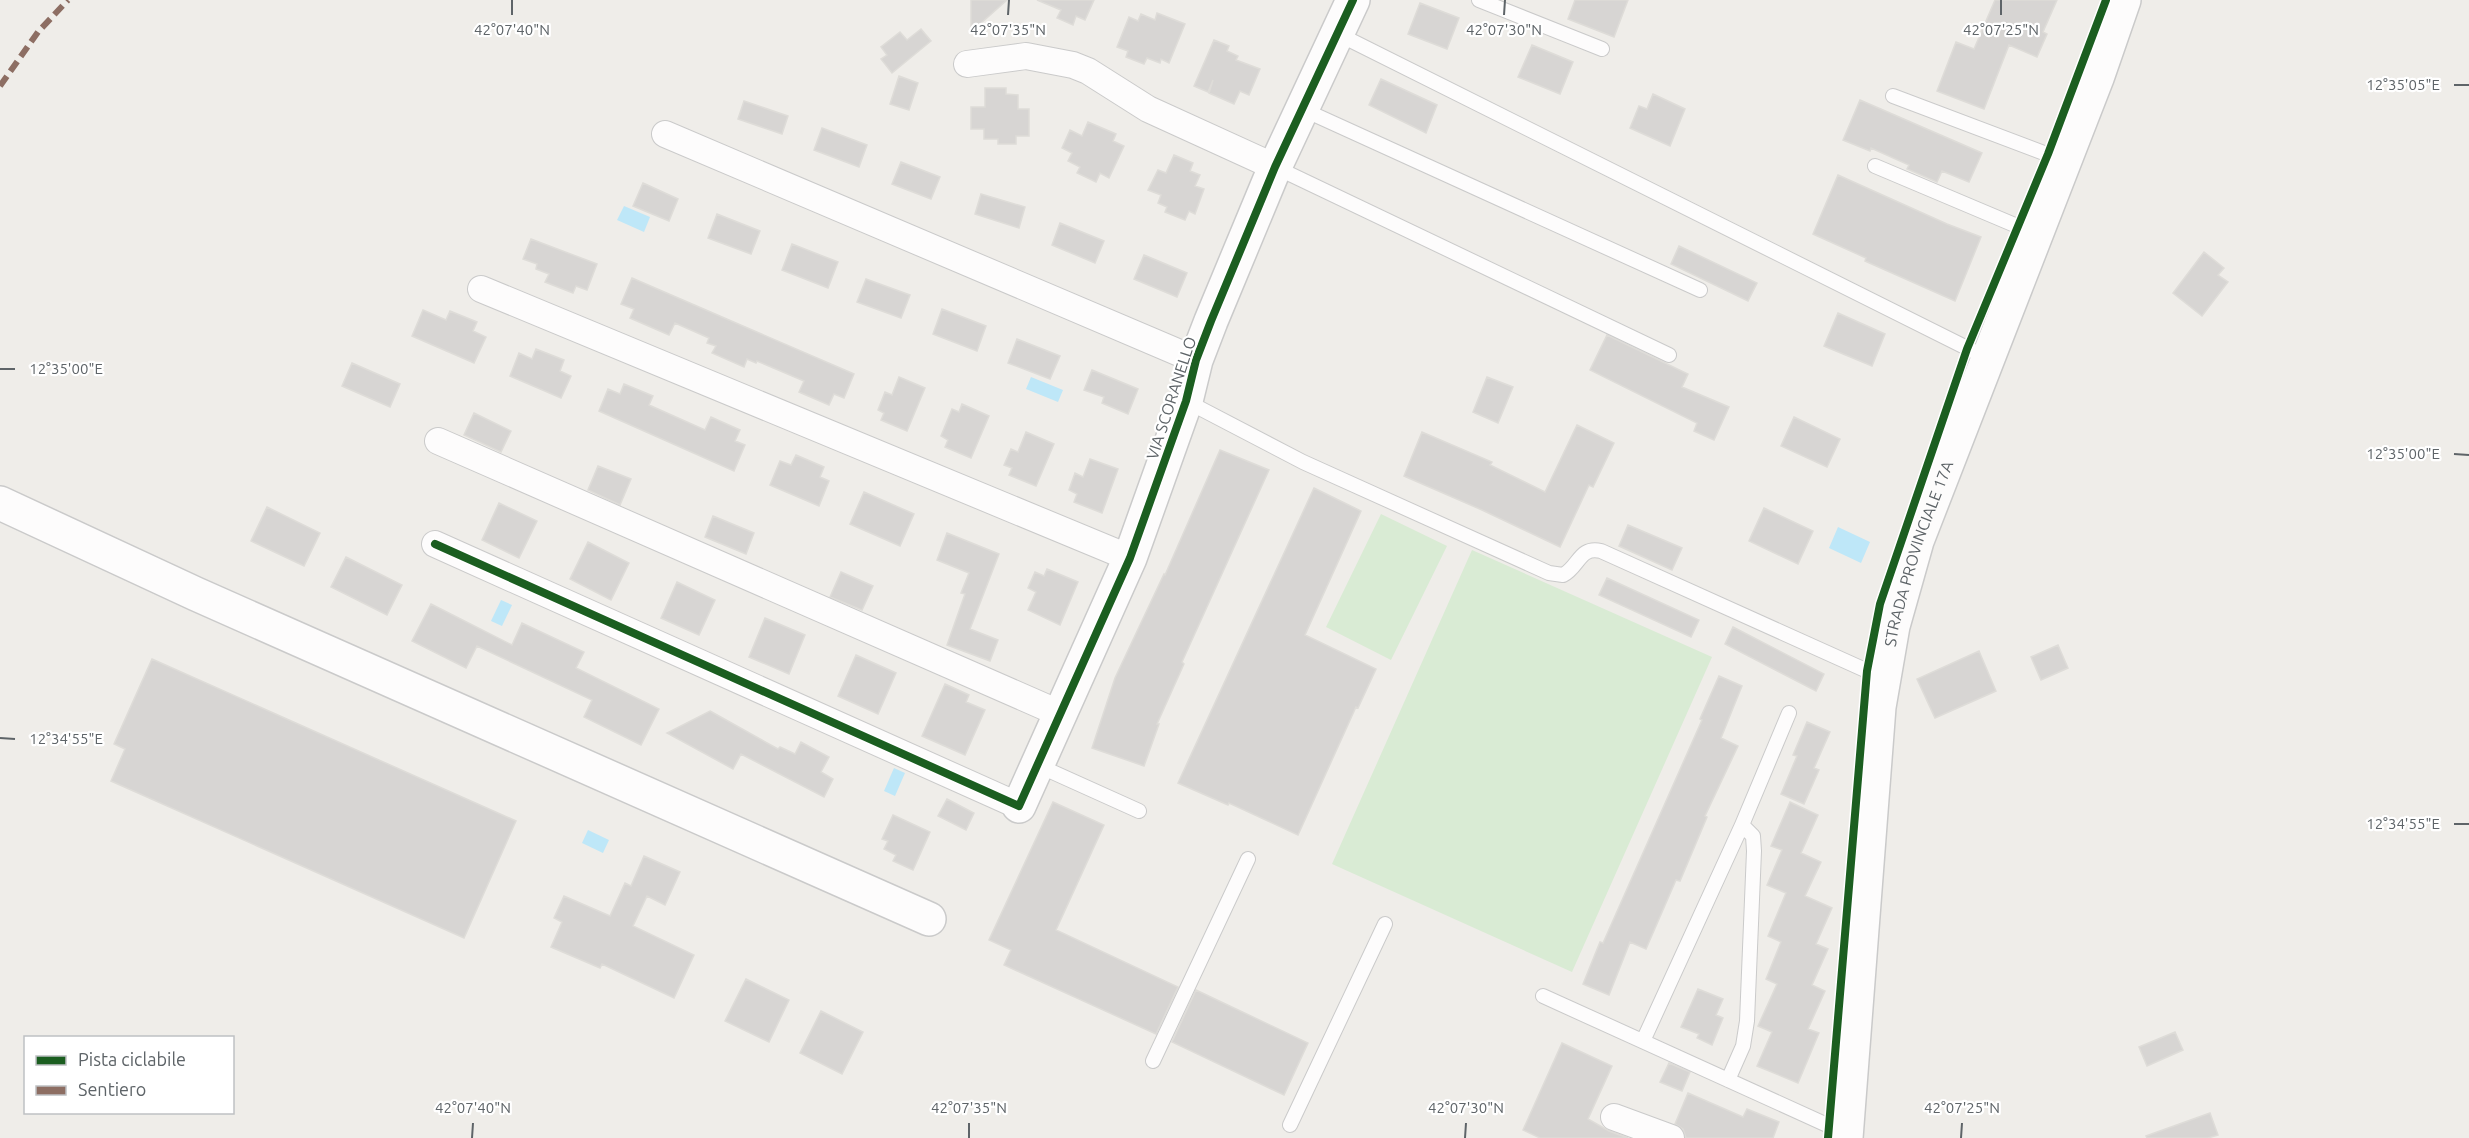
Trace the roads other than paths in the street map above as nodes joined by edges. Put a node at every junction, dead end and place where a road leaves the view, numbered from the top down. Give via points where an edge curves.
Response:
1 (1353, 0) edge
2 (1479, 0) edge
3 (2124, 0) edge
4 (1338, 34) junction
5 (1602, 50) dead end
6 (967, 64) dead end
7 (1893, 96) dead end
8 (1302, 109) junction
9 (665, 134) dead end
10 (2065, 161) junction
11 (1275, 166) junction
12 (1875, 166) dead end
13 (2036, 234) junction
14 (481, 289) dead end
15 (1700, 290) dead end
16 (1669, 355) dead end
17 (1987, 358) junction
18 (1196, 360) junction
19 (1186, 401) junction
20 (438, 441) dead end
21 (0, 503) edge
22 (435, 544) dead end
23 (1131, 558) junction
24 (1883, 678) junction
25 (1789, 713) dead end
26 (1061, 714) junction
27 (1038, 765) junction
28 (1019, 806) joint
29 (1139, 811) dead end
30 (1742, 825) junction
31 (1248, 860) dead end
32 (928, 919) dead end
33 (1385, 924) dead end
34 (1543, 996) dead end
35 (1643, 1041) junction
36 (1153, 1062) dead end
37 (1728, 1080) junction
38 (1614, 1118) dead end
39 (1290, 1125) dead end
40 (1846, 1136) edge
41 (1671, 1138) edge

1 - 4 street, VIA SCORANELLO
2 - 5 lane
3 - 10 street, STRADA PROVINCIALE 17A
4 - 8 street, VIA SCORANELLO
4 - 17 lane
6 - 11 street via 1026,56 1073,64 1148,110
7 - 10 lane
8 - 11 street, VIA SCORANELLO
8 - 15 lane
9 - 18 street
10 - 13 street, STRADA PROVINCIALE 17A
11 - 16 lane
11 - 18 street, VIA SCORANELLO
12 - 13 lane
13 - 17 street, STRADA PROVINCIALE 17A
14 - 23 street
17 - 24 street, STRADA PROVINCIALE 17A via 1910,560
18 - 19 street, VIA SCORANELLO
19 - 23 street, VIA SCORANELLO
19 - 24 lane via 1303,462 1549,573 1563,575 1586,551 1601,551
20 - 26 street
21 - 32 street
22 - 28 street
23 - 26 street, VIA SCORANELLO
24 - 40 street, STRADA PROVINCIALE 17A
25 - 30 lane
26 - 27 street, VIA SCORANELLO
27 - 28 street, VIA SCORANELLO
27 - 29 lane
30 - 35 lane
30 - 37 lane via 1753,836 1754,851 1747,1021 1743,1046
31 - 36 lane
33 - 39 lane
34 - 35 lane
35 - 37 lane
37 - 40 lane
38 - 41 street

